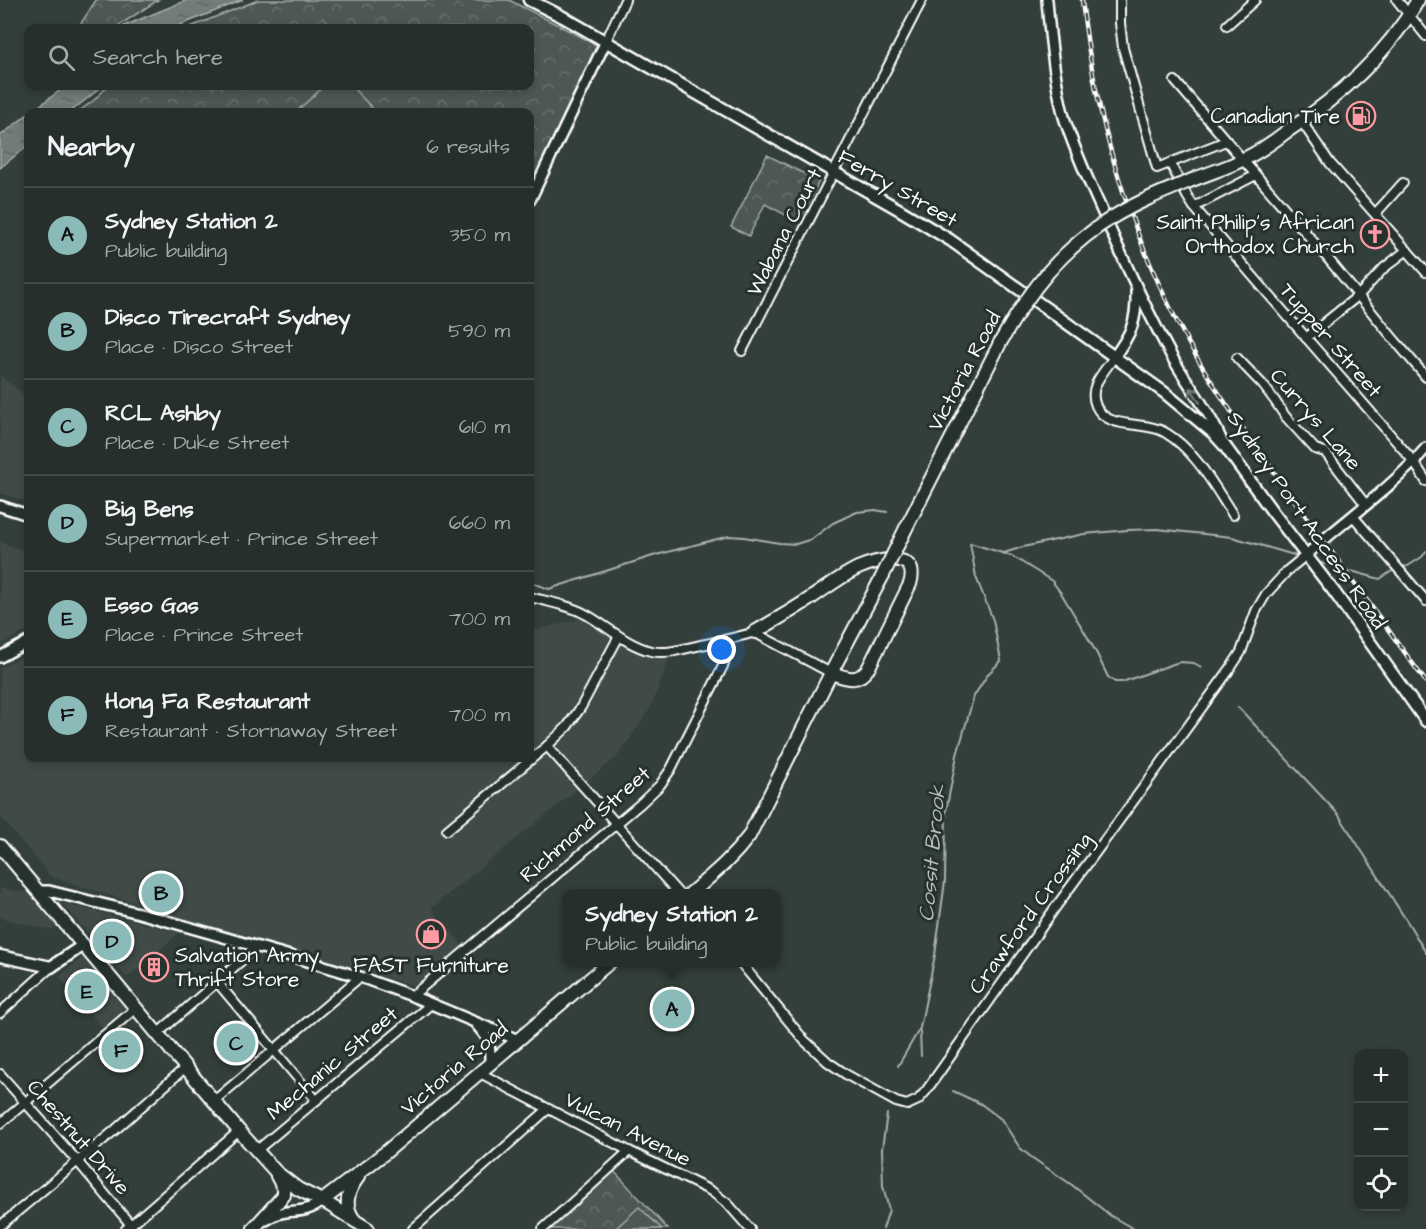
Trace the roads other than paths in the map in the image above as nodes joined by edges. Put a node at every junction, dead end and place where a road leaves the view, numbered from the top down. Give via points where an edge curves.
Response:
1 (529, 0) edge
2 (625, 0) edge
3 (922, 0) edge
4 (1047, 0) edge
5 (1120, 0) edge
6 (1255, 0) edge
7 (1397, 0) edge
8 (1418, 0) edge
9 (1410, 15) junction
10 (1227, 25) dead end
11 (1426, 36) edge
12 (606, 41) junction
13 (1175, 81) dead end
14 (1302, 122) junction
15 (1226, 141) junction
16 (1244, 160) junction
17 (1170, 163) junction
18 (834, 173) junction
19 (1256, 176) junction
20 (1403, 183) dead end
21 (534, 192) edge
22 (1194, 207) junction
23 (1376, 213) junction
24 (1407, 250) junction
25 (1426, 272) edge
26 (1136, 286) junction
27 (1359, 295) junction
28 (1306, 338) junction
29 (742, 351) dead end
30 (1114, 357) junction
31 (1237, 358) dead end
32 (1426, 377) edge
33 (1224, 445) junction
34 (1426, 448) edge
35 (1414, 462) junction
36 (1426, 480) edge
37 (1366, 505) junction
38 (0, 506) edge
39 (24, 514) edge
40 (1233, 515) dead end
41 (1353, 516) junction
42 (1305, 556) junction
43 (534, 598) edge
44 (1426, 601) edge
45 (755, 632) junction
46 (620, 636) junction
47 (726, 639) junction
48 (24, 644) edge
49 (0, 657) edge
50 (831, 673) junction
51 (1426, 721) edge
52 (547, 747) junction
53 (534, 758) edge
54 (529, 762) edge
55 (616, 823) junction
56 (447, 830) dead end
57 (0, 846) edge
58 (675, 889) edge
59 (696, 889) edge
60 (37, 891) junction
61 (83, 945) junction
62 (257, 947) junction
63 (0, 956) edge
64 (51, 967) junction
65 (605, 967) edge
66 (743, 967) edge
67 (360, 977) junction
68 (217, 982) junction
69 (412, 996) junction
70 (430, 1004) junction
71 (136, 1008) junction
72 (0, 1013) edge
73 (474, 1022) junction
74 (157, 1034) junction
75 (518, 1040) junction
76 (274, 1050) junction
77 (186, 1067) junction
78 (485, 1069) junction
79 (0, 1074) edge
80 (316, 1100) junction
81 (214, 1101) junction
82 (25, 1102) junction
83 (548, 1109) junction
84 (0, 1124) edge
85 (239, 1131) junction
86 (256, 1151) junction
87 (629, 1151) junction
88 (78, 1162) junction
89 (364, 1169) junction
90 (276, 1172) junction
91 (322, 1201) junction
92 (356, 1222) junction
93 (0, 1226) edge
94 (128, 1227) edge
95 (253, 1228) edge
96 (368, 1229) edge
97 (413, 1229) edge
98 (543, 1229) edge
99 (750, 1229) edge

1 - 12 main road, Ferry Street
2 - 12 street
3 - 18 street, Wabana Court
4 - 26 street, Sydney Port Access Road via 1052,58 1065,118
5 - 17 street via 1123,48 1157,168
6 - 10 street
7 - 9 street
8 - 9 main road, Victoria Road
9 - 11 street
9 - 14 main road, Victoria Road via 1366,69
12 - 18 main road, Ferry Street
12 - 21 street
13 - 15 street
14 - 16 main road, Victoria Road
14 - 23 street via 1330,163
15 - 16 street
15 - 17 street
16 - 19 street
16 - 50 main road, Victoria Road, bridge via 1121,213 1078,242 1034,288 1000,343
17 - 22 street, Tupper Street
18 - 29 street, Wabana Court
18 - 30 main road, Ferry Street via 950,240
19 - 22 street
19 - 27 street
20 - 23 street
22 - 28 street, Tupper Street
23 - 24 street
24 - 25 street
24 - 27 street
26 - 30 street via 1135,319
33 -> 26 street, Sydney Port Access Road
27 - 28 street
27 - 32 street
28 - 35 street, Tupper Street
30 - 33 main road, Ferry Street via 1179,404
30 - 40 street via 1096,383 1094,401 1098,410 1120,423 1151,427 1174,438 1203,469
31 - 37 street, Currys Lane via 1308,441 1325,452
33 - 42 main road, Sydney Port Access Road
34 - 35 street
35 - 36 street, Tupper Street
35 - 37 street
37 - 41 street
38 - 39 street
41 - 42 street
41 - 44 street
42 - 51 main road, Sydney Port Access Road
42 - 66 street, Crawford Crossing via 1266,594 1230,669 918,1100 908,1105 896,1102 828,1062 804,1040
43 - 46 street via 572,608
45 - 47 street
45 - 50 street
45 - 50 main road via 860,567 894,560 907,563 912,572 910,584 870,667 855,678
46 - 47 street via 661,652
46 - 52 street via 575,717
47 - 55 street, Richmond Street via 726,659 671,769 654,792
48 - 49 street
50 - 59 main road, Victoria Road via 749,836 725,865
52 - 53 street
52 - 55 street
54 - 56 street
55 - 58 street
55 - 69 street, Richmond Street
57 - 60 main road
60 - 61 main road
60 - 62 street via 139,913
61 - 64 main road
61 - 71 main road
62 - 67 street
62 - 68 street
63 - 64 main road
64 - 72 street
65 - 75 main road, Victoria Road
67 - 69 street
67 - 76 street
68 - 74 street
68 - 76 street
69 - 70 street
70 - 73 street
70 - 80 street, Mechanic Street
71 - 74 main road
71 - 82 street
73 - 75 street
73 - 78 street via 490,1044
74 - 77 main road
75 - 78 main road, Victoria Road
76 - 80 street
76 - 81 street
77 - 81 main road
77 - 88 street
78 - 83 street, Vulcan Avenue
78 - 89 main road, Victoria Road
79 - 82 street, Chestnut Drive
80 - 86 street, Mechanic Street
81 - 85 main road
82 - 84 street
82 - 88 street, Chestnut Drive
83 - 87 street, Vulcan Avenue
83 - 97 street
85 - 86 main road
85 - 94 street
86 - 90 main road
87 - 98 street
87 - 99 street, Vulcan Avenue via 716,1194
88 - 93 street
88 - 94 street, Chestnut Drive
89 - 91 main road, Victoria Road
89 - 92 main road via 346,1199
90 - 91 main road
90 - 95 main road via 284,1195
91 - 92 main road
91 - 95 street via 308,1210 273,1215
92 - 96 main road

